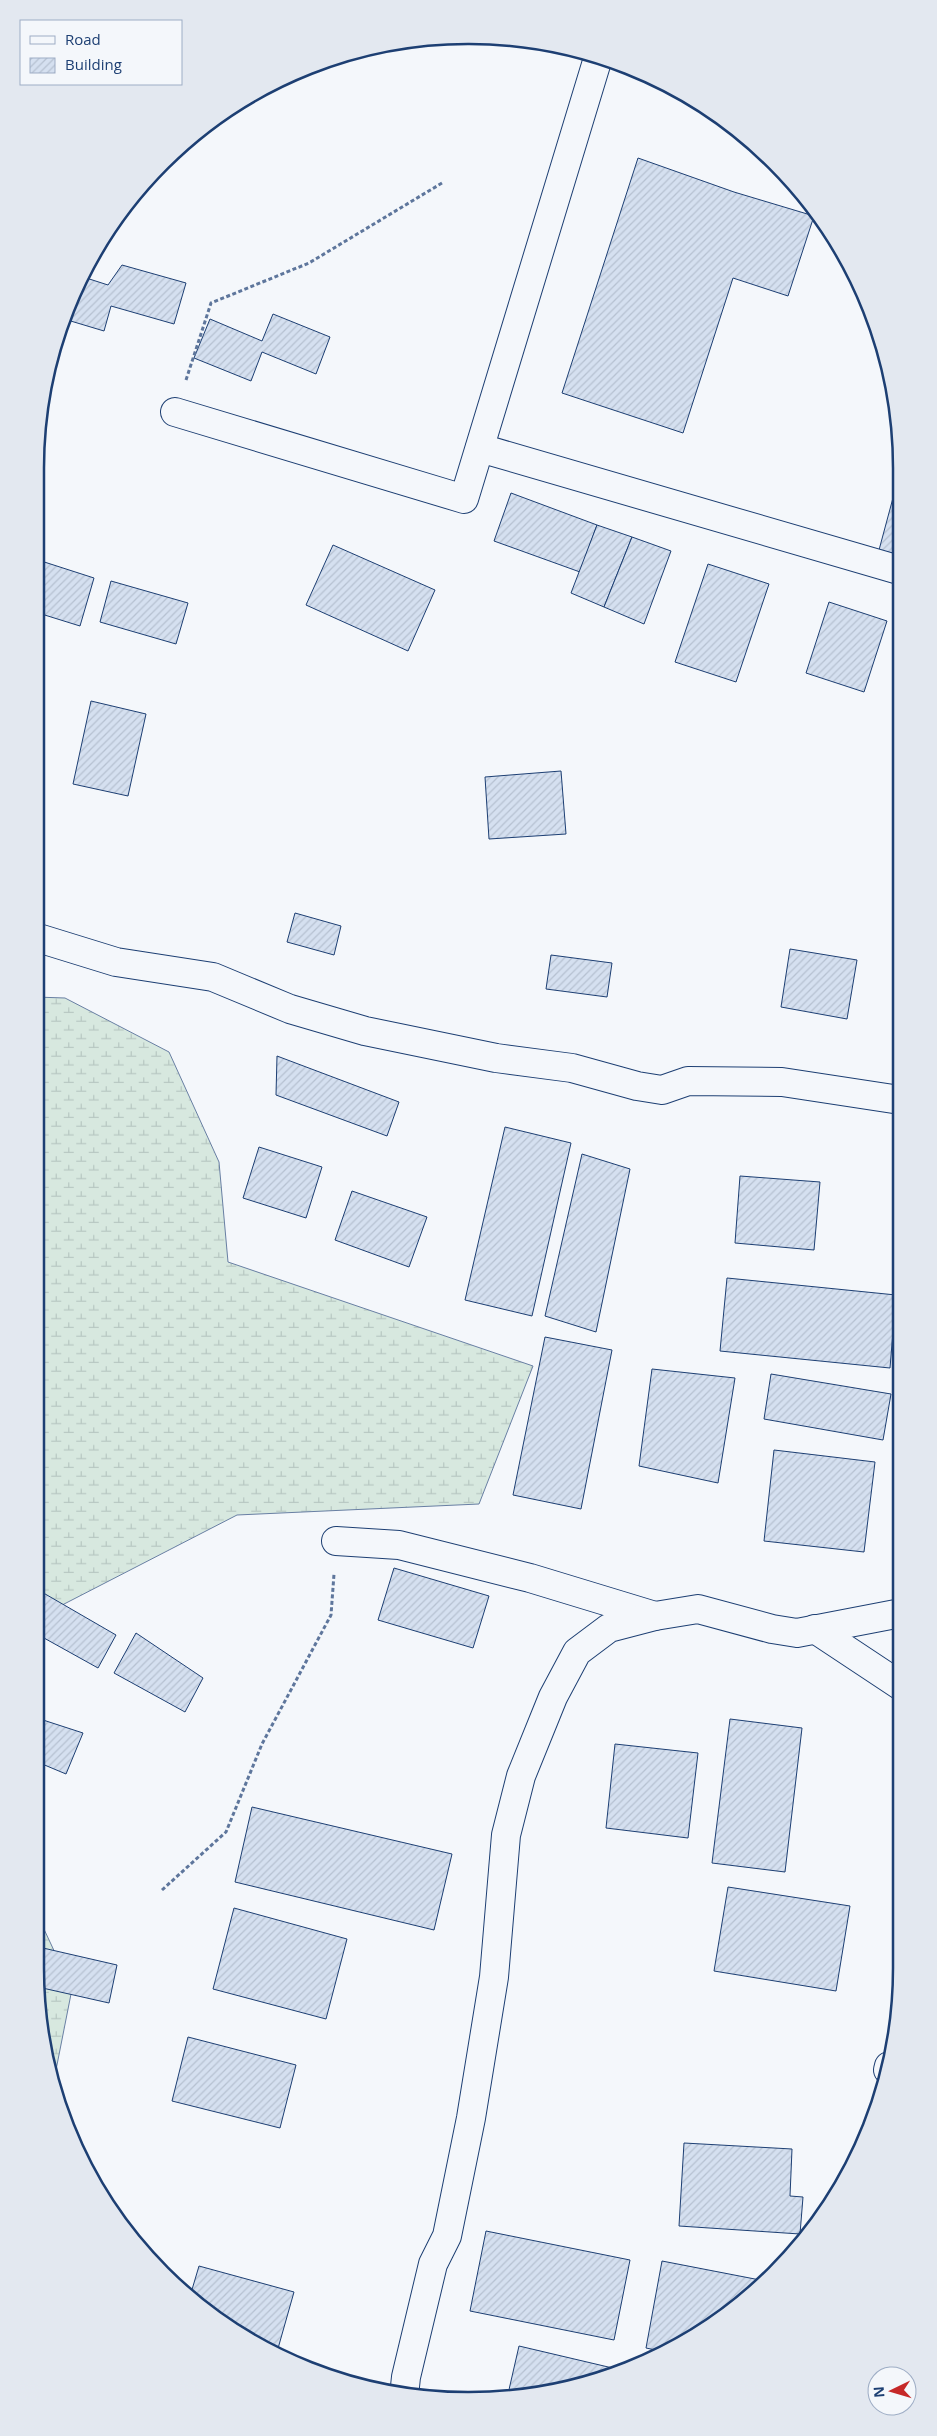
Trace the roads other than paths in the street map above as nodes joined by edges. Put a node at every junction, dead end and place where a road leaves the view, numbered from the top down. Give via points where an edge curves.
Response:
1 (596, 63) edge
2 (175, 412) road end
3 (480, 448) junction
4 (893, 568) edge
5 (44, 940) edge
6 (893, 1099) edge
7 (336, 1540) road end
8 (893, 1614) edge
9 (655, 1616) junction
10 (815, 1629) junction
11 (893, 1681) edge
12 (405, 2387) edge

1 - 3 street
2 - 3 street via 464,499
3 - 4 street
5 - 6 street via 116,962 213,977 290,1009 366,1031 496,1058 572,1068 637,1086 662,1090 688,1081 782,1082
7 - 9 street via 399,1545 530,1578
8 - 10 street
9 - 10 street via 698,1609 797,1633
9 - 12 street via 609,1628 577,1652 553,1697 521,1776 506,1835 494,1977 471,2118 447,2236 433,2264
10 - 11 street

